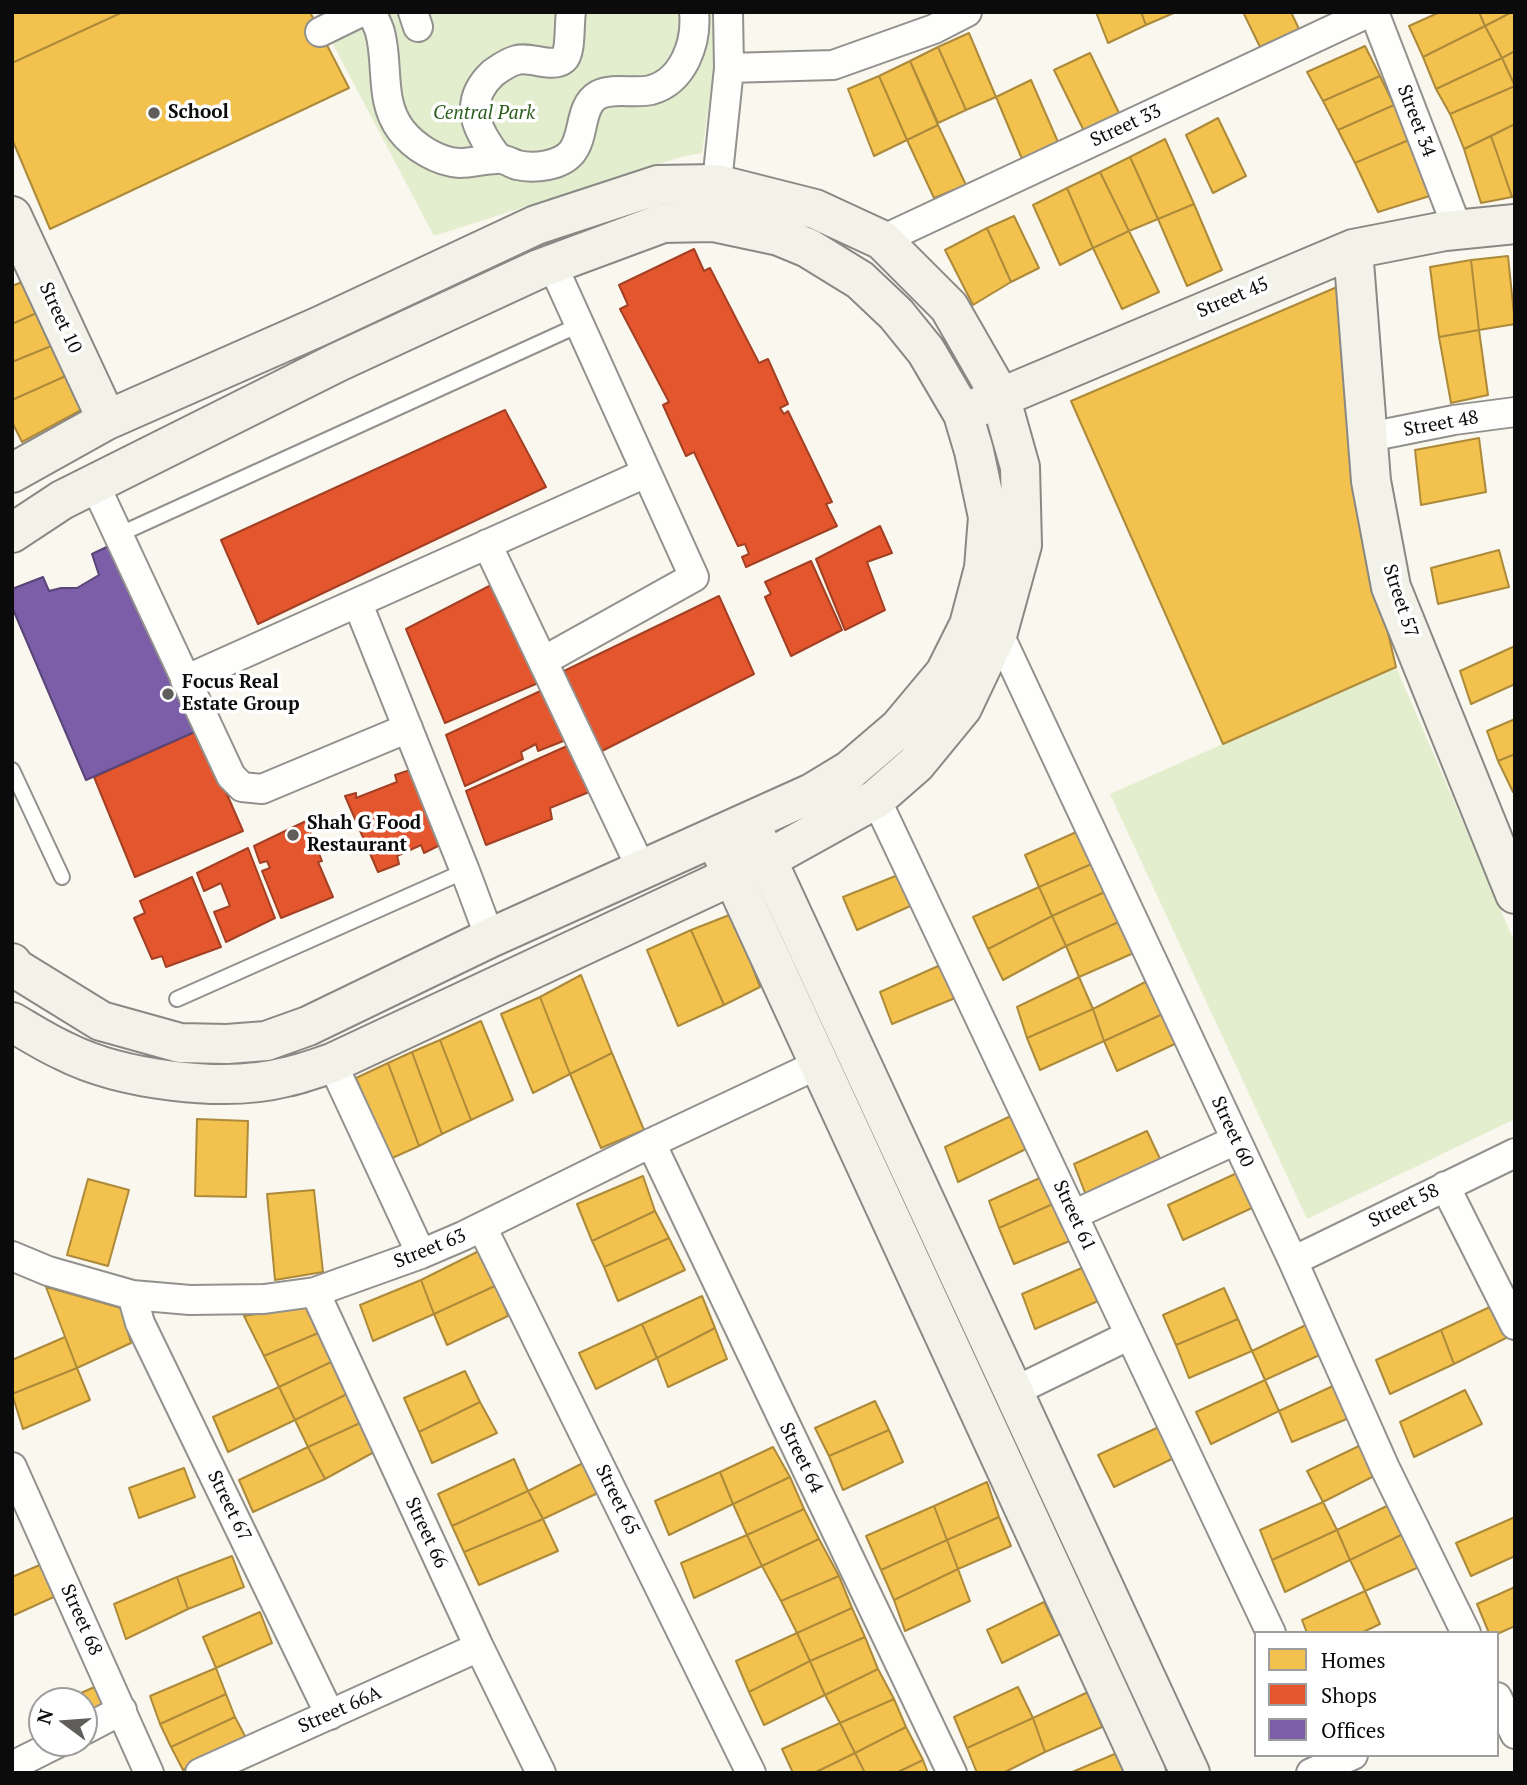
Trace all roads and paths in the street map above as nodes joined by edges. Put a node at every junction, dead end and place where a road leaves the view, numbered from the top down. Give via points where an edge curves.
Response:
1 (361, 12) edge
2 (372, 12) edge
3 (571, 12) edge
4 (694, 12) edge
5 (728, 12) edge
6 (967, 12) edge
7 (1372, 12) edge
8 (320, 32) dead end
9 (729, 68) junction
10 (498, 158) junction
11 (716, 184) junction
12 (12, 216) edge
13 (713, 222) junction
14 (1515, 224) edge
15 (1458, 230) junction
16 (882, 240) junction
17 (1353, 249) junction
18 (552, 264) junction
19 (579, 325) junction
20 (320, 326) junction
21 (338, 362) junction
22 (1000, 396) junction
23 (1515, 412) edge
24 (963, 414) junction
25 (107, 420) junction
26 (1368, 437) junction
27 (12, 473) edge
28 (646, 473) junction
29 (95, 485) junction
30 (12, 533) edge
31 (118, 535) junction
32 (487, 544) junction
33 (358, 604) junction
34 (998, 632) junction
35 (543, 661) junction
36 (186, 680) junction
37 (408, 729) junction
38 (12, 770) edge
39 (876, 799) junction
40 (749, 822) junction
41 (715, 838) junction
42 (768, 859) junction
43 (642, 870) junction
44 (466, 871) junction
45 (733, 875) junction
46 (62, 877) dead end
47 (1515, 894) edge
48 (490, 938) junction
49 (12, 963) edge
50 (177, 999) dead end
51 (12, 1022) edge
52 (332, 1063) junction
53 (821, 1063) junction
54 (1236, 1140) junction
55 (651, 1143) junction
56 (1515, 1153) edge
57 (1446, 1186) junction
58 (1073, 1215) junction
59 (482, 1227) junction
60 (421, 1254) junction
61 (12, 1256) edge
62 (1293, 1261) junction
63 (315, 1292) junction
64 (132, 1295) junction
65 (1515, 1325) edge
66 (1130, 1335) junction
67 (1015, 1391) junction
68 (12, 1467) edge
69 (1270, 1631) edge
70 (1465, 1631) edge
71 (480, 1647) junction
72 (1515, 1686) edge
73 (1499, 1694) edge
74 (1499, 1699) edge
75 (122, 1710) junction
76 (330, 1715) junction
77 (98, 1723) edge
78 (1515, 1734) edge
79 (30, 1757) edge
80 (12, 1766) edge
81 (149, 1773) edge
82 (200, 1773) edge
83 (541, 1773) edge
84 (751, 1773) edge
85 (952, 1773) edge
86 (1146, 1773) edge
87 (1190, 1773) edge

1 - 8 street
2 - 10 street via 380,33 390,113 401,131 436,158 457,163
3 - 10 street via 569,47 562,61 516,60 484,82 474,109 476,120
4 - 10 street via 689,54 665,84 597,96 590,103 572,153 555,163 535,167
5 - 9 street
6 - 9 street via 833,65
7 - 15 street, Street 34
7 - 16 street, Street 33
9 - 11 street
11 - 13 street
11 - 16 street via 815,209
11 - 20 street via 658,185 536,225
12 - 25 street, Street 10
13 - 18 street via 663,223
13 - 24 street via 779,236 860,280 926,351
14 - 15 street, Street 45
15 - 17 street, Street 45
16 - 22 street via 949,307
17 - 22 street, Street 45
17 - 26 street, Street 57
18 - 19 street
18 - 21 street
19 - 28 street
19 - 31 lane
20 - 21 street
20 - 25 street
21 - 29 street
22 - 24 street, Street 45
22 - 34 street via 1020,467 1022,545
23 - 26 street, Street 48
24 - 40 street via 988,517 984,568 969,625 945,673 899,728 850,770
25 - 27 street
26 - 47 street, Street 57 via 1371,481 1391,587
28 - 32 street
28 - 35 street via 694,577
29 - 30 street via 62,500
29 - 31 street
31 - 36 street
32 - 33 street
32 - 35 street
33 - 36 street
33 - 37 street
34 - 39 street via 962,708 916,764
34 - 54 street, Street 60
35 - 43 street
36 - 37 street via 230,776 243,787 262,789
37 - 44 street
38 - 46 lane
39 - 42 street
39 - 58 street, Street 61
40 - 41 street
40 - 42 street
41 - 43 street
41 - 45 street
42 - 45 street
42 - 67 street
43 - 48 street
44 - 48 street
44 - 50 lane
45 - 52 street
45 - 53 street
48 - 49 street via 308,1026 265,1041 227,1044 180,1043 101,1021
51 - 52 street via 65,1052 104,1067 192,1083 284,1078
52 - 60 street
53 - 55 street, Street 63
53 - 86 street
54 - 58 street
54 - 62 street, Street 60
55 - 59 street, Street 63
55 - 85 street, Street 64
56 - 57 street, Street 58
57 - 62 street, Street 58
57 - 65 street
58 - 66 street, Street 61
59 - 60 street, Street 63
59 - 84 street, Street 65
60 - 63 street, Street 63
61 - 64 street, Street 63
62 - 70 street, Street 60 via 1385,1468
63 - 64 street, Street 63 via 264,1299
63 - 71 street, Street 66
64 - 76 street, Street 67 via 140,1323
66 - 67 street
66 - 69 street, Street 61
67 - 87 street
68 - 75 street, Street 68
71 - 76 street, Street 66A
71 - 83 street, Street 66
72 - 73 street
74 - 78 street
75 - 77 street
75 - 81 street, Street 68
76 - 82 street, Street 66A
79 - 80 street

